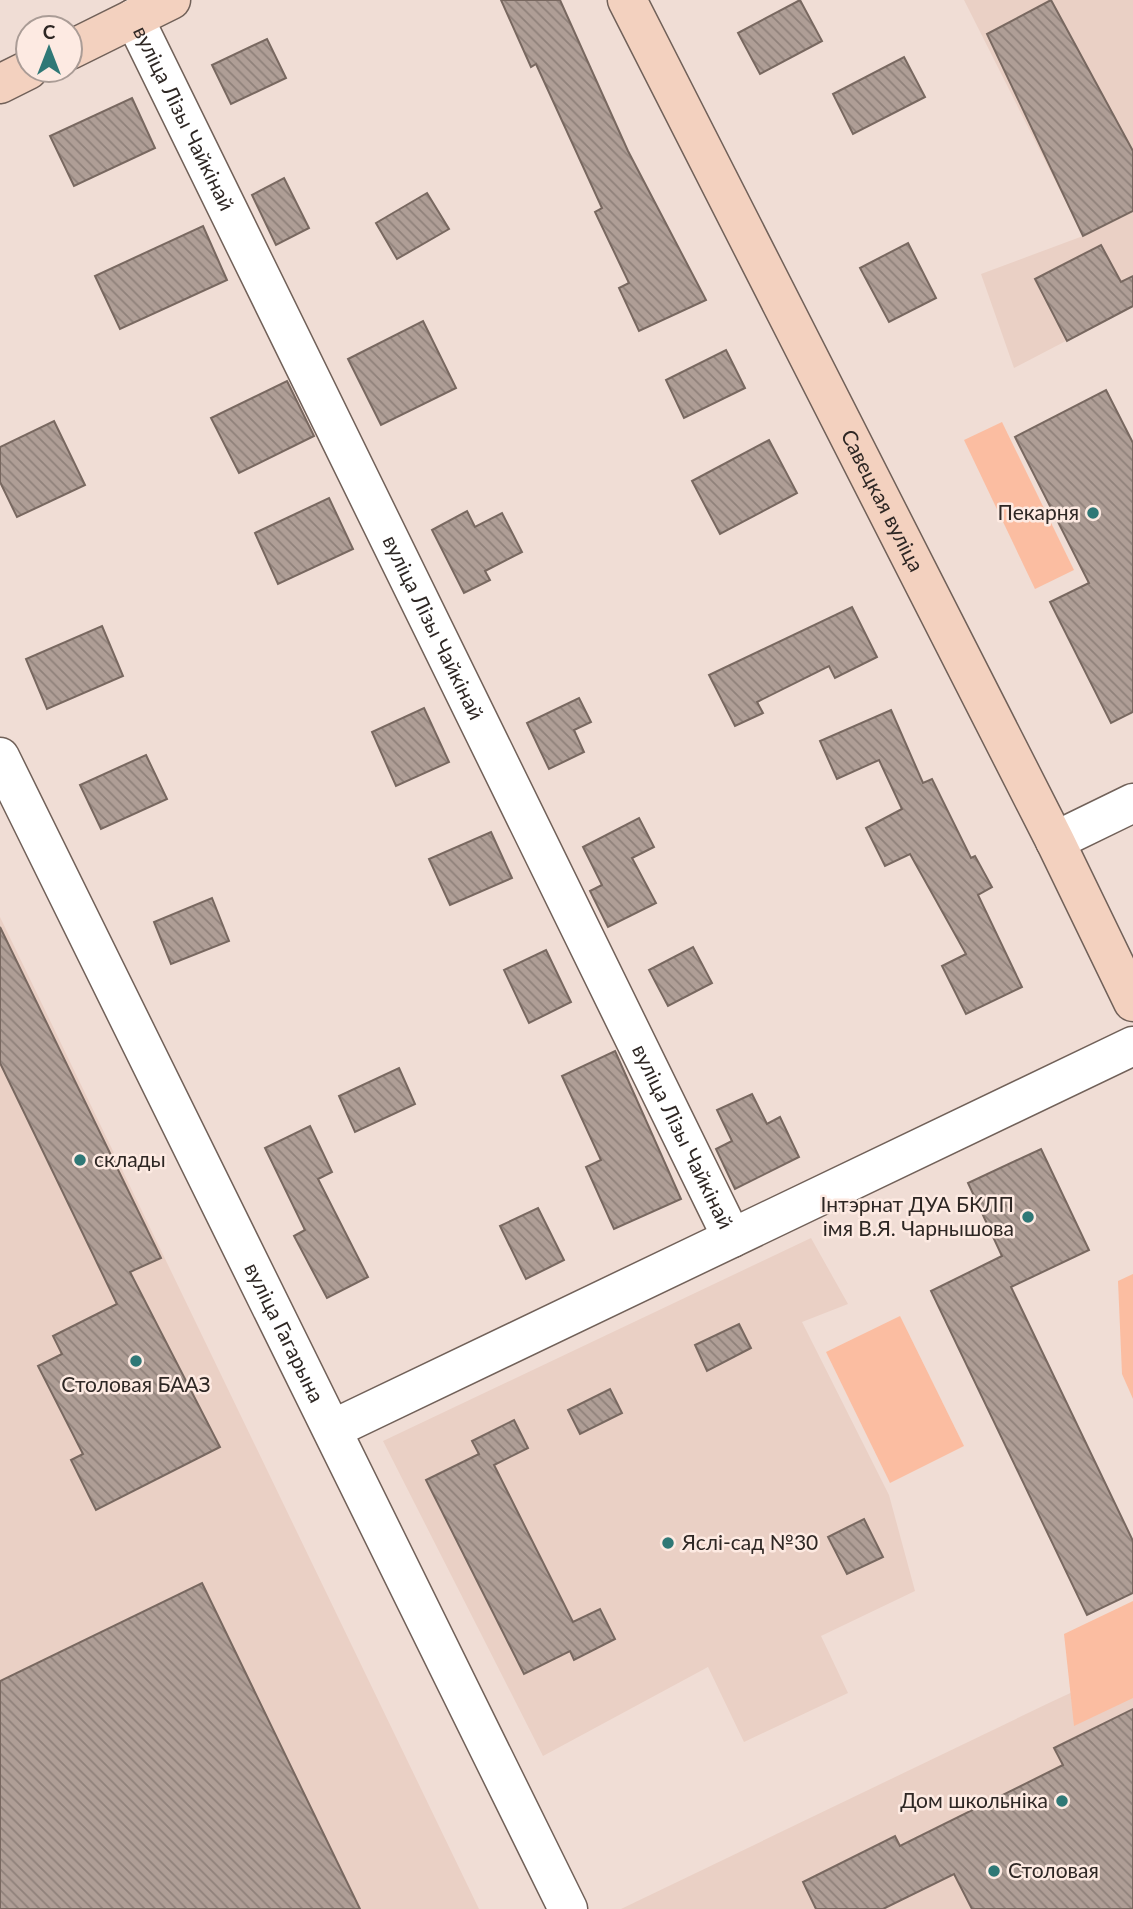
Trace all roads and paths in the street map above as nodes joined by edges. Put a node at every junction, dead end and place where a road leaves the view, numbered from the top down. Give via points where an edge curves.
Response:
1 (171, 0) edge
2 (627, 0) edge
3 (134, 19) junction
4 (84, 43) edge
5 (0, 757) edge
6 (1133, 803) edge
7 (1055, 841) junction
8 (1133, 1002) edge
9 (1133, 1046) edge
10 (732, 1238) junction
11 (333, 1429) junction
12 (568, 1909) edge

1 - 3 main road
2 - 7 main road, Савецкая вуліца
3 - 4 main road
3 - 10 street, вуліца Лізы Чайкінай
5 - 11 street, вуліца Гагарына
6 - 7 street
7 - 8 main road, Савецкая вуліца
9 - 10 street
10 - 11 street
11 - 12 street, вуліца Гагарына

